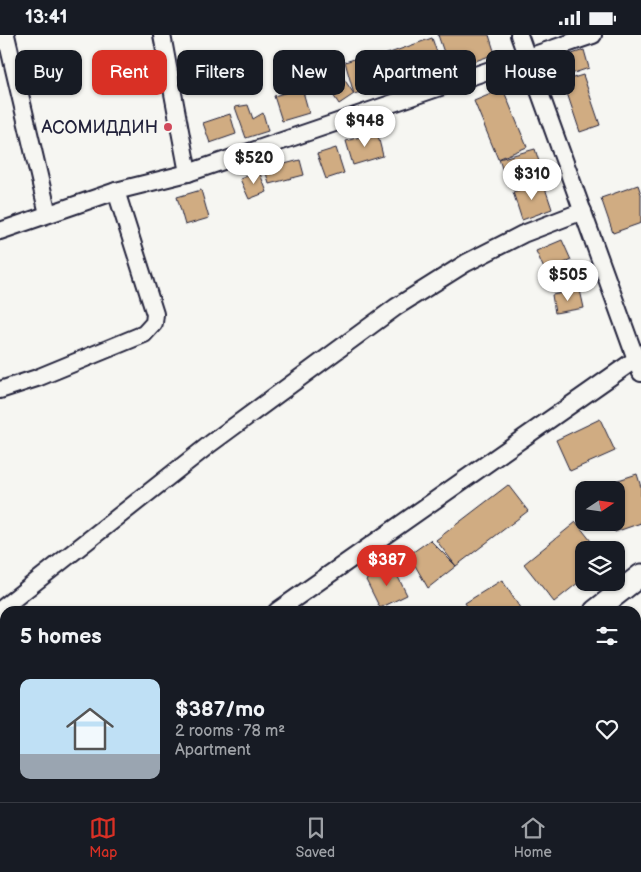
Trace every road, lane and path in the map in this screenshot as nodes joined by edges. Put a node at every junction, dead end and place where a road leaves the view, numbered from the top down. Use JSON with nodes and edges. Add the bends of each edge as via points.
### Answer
{"nodes":[{"id":1,"x":6,"y":35,"type":"edge"},
{"id":2,"x":162,"y":35,"type":"edge"},
{"id":3,"x":519,"y":35,"type":"edge"},
{"id":4,"x":593,"y":35,"type":"edge"},
{"id":5,"x":525,"y":50,"type":"edge"},
{"id":6,"x":549,"y":50,"type":"edge"},
{"id":7,"x":486,"y":71,"type":"edge"},
{"id":8,"x":542,"y":95,"type":"edge"},
{"id":9,"x":188,"y":173,"type":"junction"},
{"id":10,"x":116,"y":191,"type":"junction"},
{"id":11,"x":583,"y":211,"type":"junction"},
{"id":12,"x":48,"y":214,"type":"junction"},
{"id":13,"x":0,"y":231,"type":"edge"},
{"id":14,"x":639,"y":366,"type":"edge"},
{"id":15,"x":0,"y":391,"type":"edge"},
{"id":16,"x":641,"y":575,"type":"edge"},
{"id":17,"x":5,"y":606,"type":"edge"},
{"id":18,"x":284,"y":606,"type":"edge"},
{"id":19,"x":601,"y":606,"type":"edge"}],
"edges":[{"from":1,"to":12,"type":"street"},
{"from":2,"to":9,"type":"street"},
{"from":3,"to":5,"type":"street"},
{"from":4,"to":6,"type":"street"},
{"from":7,"to":9,"type":"street"},
{"from":8,"to":11,"type":"street"},
{"from":9,"to":10,"type":"street"},
{"from":10,"to":12,"type":"street"},
{"from":10,"to":15,"type":"street","via":[[156,313],[154,323],[144,334]]},
{"from":11,"to":14,"type":"street"},
{"from":11,"to":17,"type":"street","via":[[523,234],[466,263],[396,307],[210,444]]},
{"from":12,"to":13,"type":"street"},
{"from":14,"to":18,"type":"street"},
{"from":16,"to":19,"type":"main road"}]}
